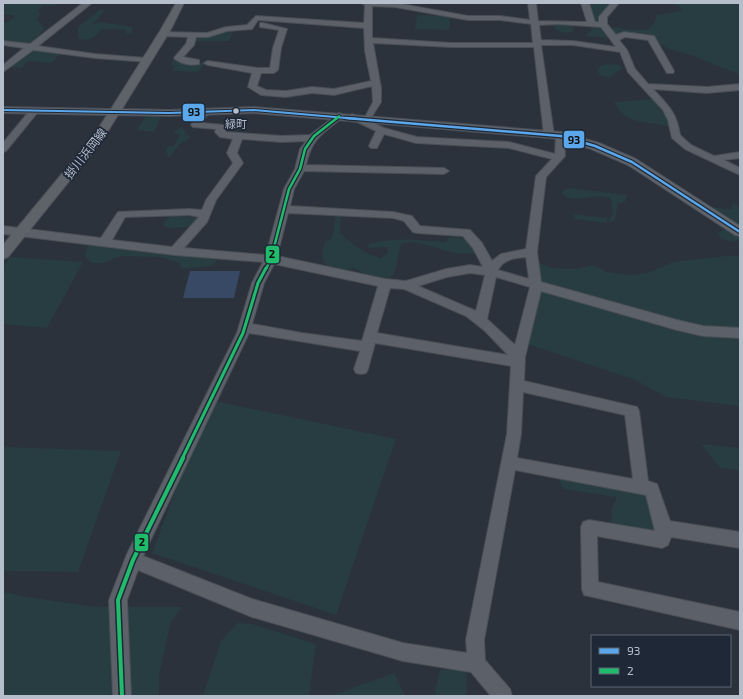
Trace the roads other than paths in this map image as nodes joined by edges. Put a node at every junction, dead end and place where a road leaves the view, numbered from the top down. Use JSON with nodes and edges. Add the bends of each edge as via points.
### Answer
{"nodes":[{"id":1,"x":88,"y":3,"type":"edge"},
{"id":2,"x":180,"y":3,"type":"edge"},
{"id":3,"x":365,"y":3,"type":"edge"},
{"id":4,"x":369,"y":3,"type":"edge"},
{"id":5,"x":532,"y":3,"type":"edge"},
{"id":6,"x":585,"y":3,"type":"edge"},
{"id":7,"x":614,"y":3,"type":"edge"},
{"id":8,"x":534,"y":23,"type":"junction"},
{"id":9,"x":251,"y":24,"type":"junction"},
{"id":10,"x":592,"y":24,"type":"junction"},
{"id":11,"x":604,"y":25,"type":"junction"},
{"id":12,"x":368,"y":26,"type":"junction"},
{"id":13,"x":163,"y":34,"type":"junction"},
{"id":14,"x":193,"y":34,"type":"junction"},
{"id":15,"x":614,"y":39,"type":"junction"},
{"id":16,"x":368,"y":40,"type":"junction"},
{"id":17,"x":3,"y":43,"type":"edge"},
{"id":18,"x":537,"y":44,"type":"junction"},
{"id":19,"x":30,"y":47,"type":"junction"},
{"id":20,"x":623,"y":50,"type":"junction"},
{"id":21,"x":146,"y":60,"type":"junction"},
{"id":22,"x":196,"y":62,"type":"dead end"},
{"id":23,"x":208,"y":62,"type":"dead end"},
{"id":24,"x":3,"y":70,"type":"edge"},
{"id":25,"x":258,"y":71,"type":"junction"},
{"id":26,"x":670,"y":71,"type":"dead end"},
{"id":27,"x":376,"y":83,"type":"junction"},
{"id":28,"x":646,"y":86,"type":"junction"},
{"id":29,"x":740,"y":88,"type":"edge"},
{"id":30,"x":3,"y":110,"type":"edge"},
{"id":31,"x":34,"y":111,"type":"junction"},
{"id":32,"x":204,"y":112,"type":"junction"},
{"id":33,"x":115,"y":113,"type":"junction"},
{"id":34,"x":339,"y":116,"type":"junction"},
{"id":35,"x":352,"y":117,"type":"junction"},
{"id":36,"x":368,"y":119,"type":"junction"},
{"id":37,"x":381,"y":130,"type":"junction"},
{"id":38,"x":555,"y":136,"type":"junction"},
{"id":39,"x":238,"y":138,"type":"junction"},
{"id":40,"x":312,"y":138,"type":"junction"},
{"id":41,"x":374,"y":146,"type":"dead end"},
{"id":42,"x":3,"y":149,"type":"edge"},
{"id":43,"x":740,"y":155,"type":"edge"},
{"id":44,"x":557,"y":157,"type":"junction"},
{"id":45,"x":712,"y":159,"type":"junction"},
{"id":46,"x":300,"y":168,"type":"junction"},
{"id":47,"x":444,"y":171,"type":"dead end"},
{"id":48,"x":740,"y":172,"type":"edge"},
{"id":49,"x":283,"y":208,"type":"junction"},
{"id":50,"x":206,"y":214,"type":"junction"},
{"id":51,"x":3,"y":230,"type":"edge"},
{"id":52,"x":21,"y":232,"type":"junction"},
{"id":53,"x":740,"y":232,"type":"edge"},
{"id":54,"x":104,"y":243,"type":"junction"},
{"id":55,"x":175,"y":251,"type":"junction"},
{"id":56,"x":531,"y":252,"type":"junction"},
{"id":57,"x":3,"y":254,"type":"edge"},
{"id":58,"x":271,"y":259,"type":"junction"},
{"id":59,"x":491,"y":272,"type":"junction"},
{"id":60,"x":385,"y":283,"type":"junction"},
{"id":61,"x":406,"y":285,"type":"junction"},
{"id":62,"x":536,"y":287,"type":"junction"},
{"id":63,"x":480,"y":321,"type":"junction"},
{"id":64,"x":245,"y":327,"type":"junction"},
{"id":65,"x":740,"y":333,"type":"edge"},
{"id":66,"x":369,"y":342,"type":"junction"},
{"id":67,"x":518,"y":360,"type":"junction"},
{"id":68,"x":361,"y":369,"type":"dead end"},
{"id":69,"x":516,"y":385,"type":"junction"},
{"id":70,"x":510,"y":463,"type":"junction"},
{"id":71,"x":641,"y":486,"type":"junction"},
{"id":72,"x":664,"y":528,"type":"junction"},
{"id":73,"x":740,"y":540,"type":"edge"},
{"id":74,"x":133,"y":560,"type":"junction"},
{"id":75,"x":740,"y":621,"type":"edge"},
{"id":76,"x":476,"y":664,"type":"junction"},
{"id":77,"x":122,"y":696,"type":"edge"},
{"id":78,"x":503,"y":696,"type":"edge"}],
"edges":[{"from":1,"to":19,"type":"street"},
{"from":2,"to":13,"type":"main road","name":"掛川浜岡線"},
{"from":3,"to":4,"type":"street"},
{"from":4,"to":8,"type":"street","via":[[468,18],[500,18]]},
{"from":4,"to":12,"type":"street"},
{"from":5,"to":8,"type":"street"},
{"from":6,"to":10,"type":"street"},
{"from":7,"to":11,"type":"street","via":[[603,17]]},
{"from":8,"to":10,"type":"street"},
{"from":8,"to":18,"type":"street"},
{"from":9,"to":12,"type":"street","via":[[256,18]]},
{"from":9,"to":14,"type":"street","via":[[242,29],[226,29],[208,35]]},
{"from":9,"to":25,"type":"street","via":[[283,29],[274,70]]},
{"from":10,"to":11,"type":"street"},
{"from":11,"to":15,"type":"street"},
{"from":12,"to":16,"type":"street"},
{"from":13,"to":14,"type":"street"},
{"from":13,"to":21,"type":"main road","name":"掛川浜岡線"},
{"from":14,"to":22,"type":"street","via":[[190,45],[178,58]]},
{"from":15,"to":20,"type":"street"},
{"from":15,"to":26,"type":"street","via":[[624,34],[651,38]]},
{"from":16,"to":18,"type":"street","via":[[451,45]]},
{"from":16,"to":27,"type":"street"},
{"from":17,"to":19,"type":"street"},
{"from":18,"to":20,"type":"street","via":[[573,43]]},
{"from":18,"to":38,"type":"street"},
{"from":19,"to":21,"type":"street"},
{"from":19,"to":24,"type":"street"},
{"from":20,"to":28,"type":"street","via":[[631,70]]},
{"from":21,"to":33,"type":"main road","name":"掛川浜岡線"},
{"from":23,"to":25,"type":"street"},
{"from":25,"to":27,"type":"street","via":[[252,87],[264,93],[286,94],[312,90],[334,92]]},
{"from":27,"to":36,"type":"street","via":[[377,102]]},
{"from":28,"to":29,"type":"street","via":[[713,90]]},
{"from":28,"to":45,"type":"street","via":[[667,109],[673,120],[675,136],[688,147]]},
{"from":30,"to":31,"type":"main road"},
{"from":31,"to":33,"type":"main road"},
{"from":31,"to":42,"type":"street"},
{"from":32,"to":33,"type":"main road"},
{"from":32,"to":34,"type":"main road","via":[[254,110]]},
{"from":32,"to":39,"type":"street","via":[[196,125],[221,127],[220,132],[223,135]]},
{"from":33,"to":52,"type":"main road","name":"掛川浜岡線","via":[[99,137]]},
{"from":34,"to":35,"type":"main road"},
{"from":34,"to":40,"type":"street"},
{"from":35,"to":36,"type":"main road"},
{"from":35,"to":37,"type":"street"},
{"from":36,"to":38,"type":"main road"},
{"from":37,"to":41,"type":"street"},
{"from":37,"to":44,"type":"street","via":[[416,140],[509,145]]},
{"from":38,"to":44,"type":"street","via":[[560,156]]},
{"from":38,"to":53,"type":"main road","via":[[595,146],[632,162]]},
{"from":39,"to":40,"type":"street"},
{"from":39,"to":50,"type":"street","via":[[232,152],[238,163],[211,200]]},
{"from":40,"to":46,"type":"street","via":[[305,149]]},
{"from":43,"to":45,"type":"street"},
{"from":44,"to":56,"type":"street","via":[[541,176]]},
{"from":45,"to":48,"type":"street"},
{"from":46,"to":47,"type":"street"},
{"from":46,"to":49,"type":"street"},
{"from":49,"to":58,"type":"street"},
{"from":49,"to":59,"type":"street","via":[[393,215],[408,218],[417,229],[466,233],[478,246]]},
{"from":50,"to":54,"type":"street","via":[[122,214]]},
{"from":50,"to":55,"type":"street"},
{"from":51,"to":52,"type":"street"},
{"from":52,"to":54,"type":"street"},
{"from":52,"to":57,"type":"main road","name":"掛川浜岡線"},
{"from":54,"to":55,"type":"street"},
{"from":55,"to":58,"type":"street"},
{"from":56,"to":59,"type":"street","via":[[498,261]]},
{"from":56,"to":62,"type":"street"},
{"from":58,"to":60,"type":"street"},
{"from":58,"to":64,"type":"street","via":[[258,283]]},
{"from":59,"to":61,"type":"street","via":[[470,269]]},
{"from":59,"to":62,"type":"street"},
{"from":59,"to":63,"type":"street"},
{"from":60,"to":61,"type":"street"},
{"from":60,"to":66,"type":"street"},
{"from":61,"to":63,"type":"street","via":[[470,313]]},
{"from":62,"to":65,"type":"street","via":[[703,331]]},
{"from":62,"to":67,"type":"street"},
{"from":63,"to":67,"type":"street"},
{"from":64,"to":66,"type":"street","via":[[302,338]]},
{"from":64,"to":74,"type":"street"},
{"from":66,"to":67,"type":"street"},
{"from":66,"to":68,"type":"street"},
{"from":67,"to":69,"type":"street"},
{"from":69,"to":70,"type":"street"},
{"from":69,"to":71,"type":"street","via":[[632,411]]},
{"from":70,"to":71,"type":"street"},
{"from":70,"to":76,"type":"street","via":[[475,640]]},
{"from":71,"to":72,"type":"street","via":[[652,488]]},
{"from":72,"to":73,"type":"street"},
{"from":72,"to":75,"type":"street","via":[[662,540],[589,527],[590,589]]},
{"from":74,"to":76,"type":"street","via":[[252,608],[403,652]]},
{"from":74,"to":77,"type":"street","via":[[118,600]]},
{"from":76,"to":78,"type":"street"}]}
